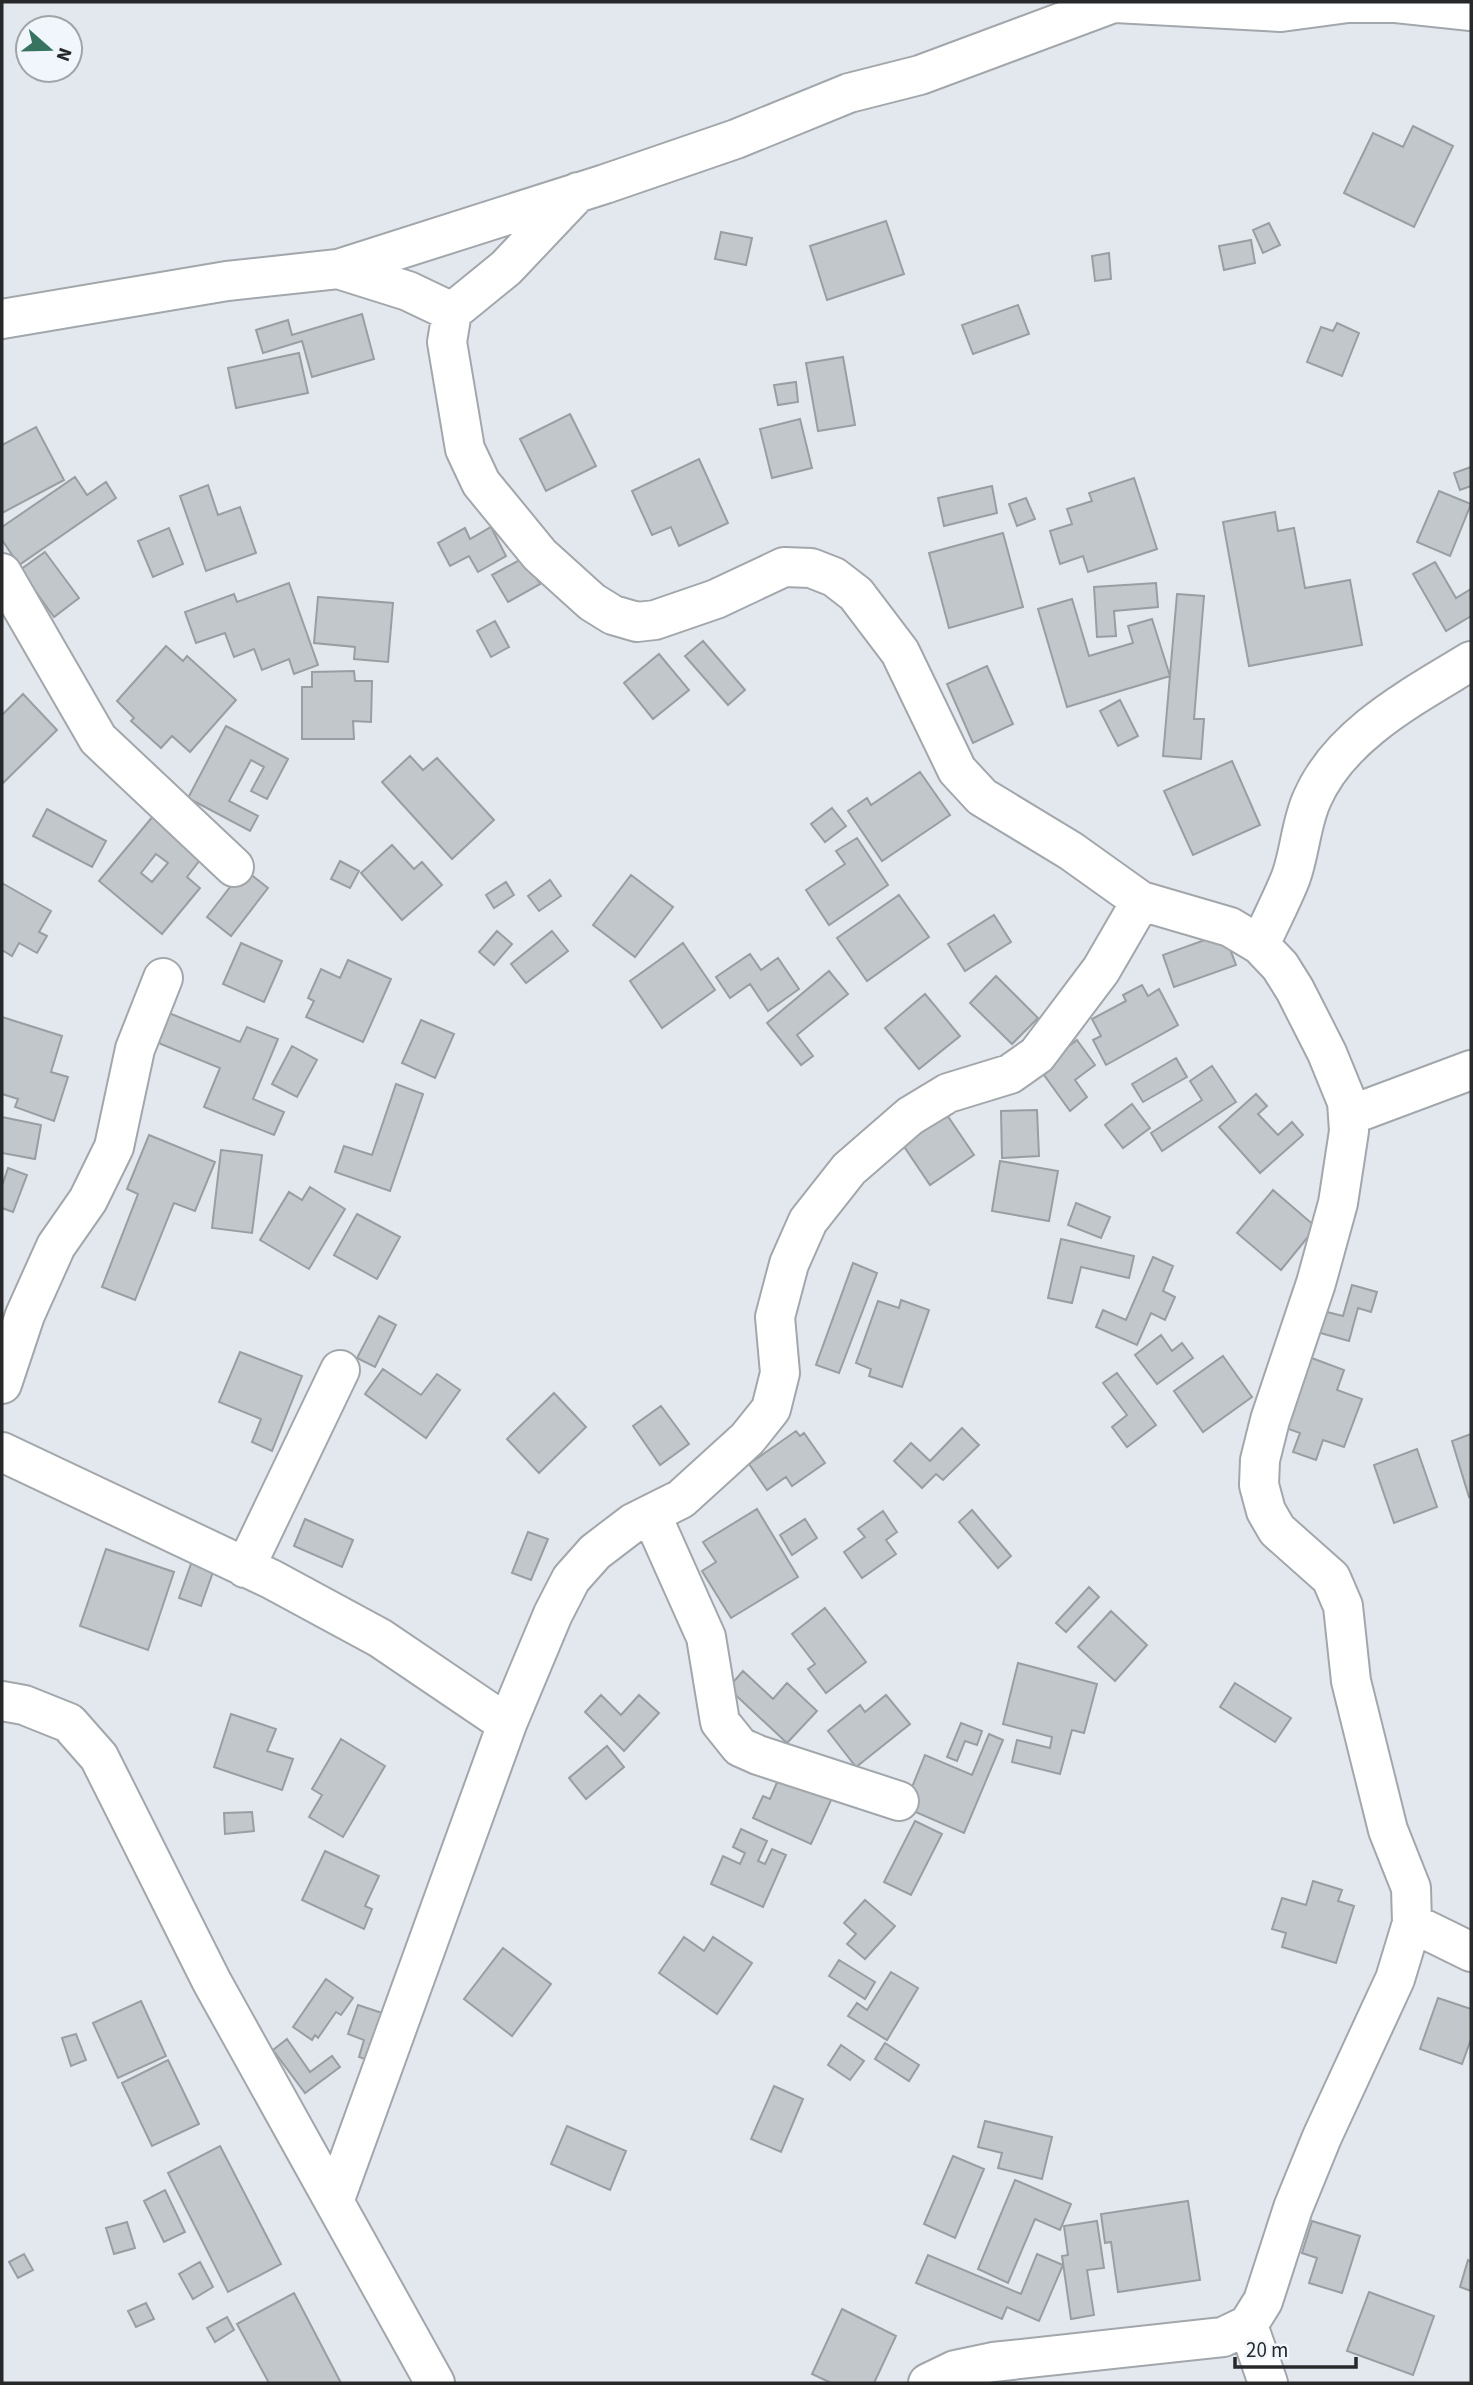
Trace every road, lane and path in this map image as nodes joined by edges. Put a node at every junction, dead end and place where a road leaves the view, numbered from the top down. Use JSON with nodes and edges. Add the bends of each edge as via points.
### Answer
{"nodes":[{"id":1,"x":1115,"y":2,"type":"edge"},
{"id":2,"x":1471,"y":11,"type":"edge"},
{"id":3,"x":578,"y":192,"type":"junction"},
{"id":4,"x":338,"y":270,"type":"junction"},
{"id":5,"x":452,"y":312,"type":"junction"},
{"id":6,"x":2,"y":319,"type":"edge"},
{"id":7,"x":2,"y":573,"type":"edge"},
{"id":8,"x":1471,"y":661,"type":"edge"},
{"id":9,"x":234,"y":867,"type":"dead end"},
{"id":10,"x":1141,"y":901,"type":"junction"},
{"id":11,"x":1260,"y":945,"type":"junction"},
{"id":12,"x":163,"y":978,"type":"dead end"},
{"id":13,"x":1471,"y":1070,"type":"edge"},
{"id":14,"x":1348,"y":1116,"type":"junction"},
{"id":15,"x":340,"y":1370,"type":"dead end"},
{"id":16,"x":2,"y":1384,"type":"edge"},
{"id":17,"x":2,"y":1452,"type":"edge"},
{"id":18,"x":651,"y":1514,"type":"junction"},
{"id":19,"x":244,"y":1567,"type":"junction"},
{"id":20,"x":2,"y":1701,"type":"edge"},
{"id":21,"x":507,"y":1724,"type":"junction"},
{"id":22,"x":899,"y":1801,"type":"dead end"},
{"id":23,"x":1412,"y":1923,"type":"junction"},
{"id":24,"x":1471,"y":1951,"type":"edge"},
{"id":25,"x":335,"y":2199,"type":"junction"},
{"id":26,"x":1248,"y":2325,"type":"junction"},
{"id":27,"x":435,"y":2383,"type":"edge"},
{"id":28,"x":928,"y":2383,"type":"edge"},
{"id":29,"x":1268,"y":2383,"type":"edge"}],
"edges":[{"from":1,"to":2,"type":"street","via":[[1281,12],[1348,3],[1396,3]]},
{"from":1,"to":3,"type":"street","via":[[920,75],[849,93],[736,139]]},
{"from":3,"to":4,"type":"street"},
{"from":3,"to":5,"type":"street","via":[[506,268]]},
{"from":4,"to":5,"type":"street","via":[[408,291]]},
{"from":4,"to":6,"type":"street","via":[[227,281]]},
{"from":5,"to":10,"type":"street","via":[[447,342],[465,449],[481,483],[540,555],[592,602],[637,622],[716,599],[784,567],[811,568],[834,577],[856,593],[900,652],[957,770],[982,797],[1071,851]]},
{"from":7,"to":9,"type":"street","via":[[98,739]]},
{"from":8,"to":11,"type":"street","via":[[1393,711],[1331,768],[1312,799],[1291,876]]},
{"from":10,"to":11,"type":"street","via":[[1220,923]]},
{"from":10,"to":18,"type":"street","via":[[1101,970],[1037,1055],[1010,1074],[948,1093],[910,1116],[849,1169],[808,1221],[789,1264],[775,1317],[780,1373],[771,1409],[747,1439],[681,1499]]},
{"from":11,"to":14,"type":"street","via":[[1280,966],[1317,1032],[1347,1102]]},
{"from":12,"to":16,"type":"street","via":[[135,1049],[114,1147],[88,1200],[56,1246],[25,1315]]},
{"from":13,"to":14,"type":"street"},
{"from":14,"to":23,"type":"street","via":[[1338,1203],[1270,1420],[1259,1485],[1277,1530],[1331,1578],[1343,1606],[1351,1681],[1388,1830],[1411,1888]]},
{"from":15,"to":19,"type":"street"},
{"from":17,"to":19,"type":"street"},
{"from":18,"to":21,"type":"street","via":[[595,1552],[571,1579]]},
{"from":18,"to":22,"type":"street","via":[[706,1637],[720,1722],[729,1736],[758,1755]]},
{"from":19,"to":21,"type":"street","via":[[380,1638]]},
{"from":20,"to":25,"type":"street","via":[[69,1723],[99,1757],[212,1982]]},
{"from":21,"to":25,"type":"street"},
{"from":23,"to":24,"type":"street"},
{"from":23,"to":26,"type":"street","via":[[1395,1979],[1322,2137],[1293,2207],[1263,2301]]},
{"from":25,"to":27,"type":"street"},
{"from":26,"to":28,"type":"street","via":[[1223,2337],[993,2362],[955,2370]]},
{"from":26,"to":29,"type":"street"}]}
